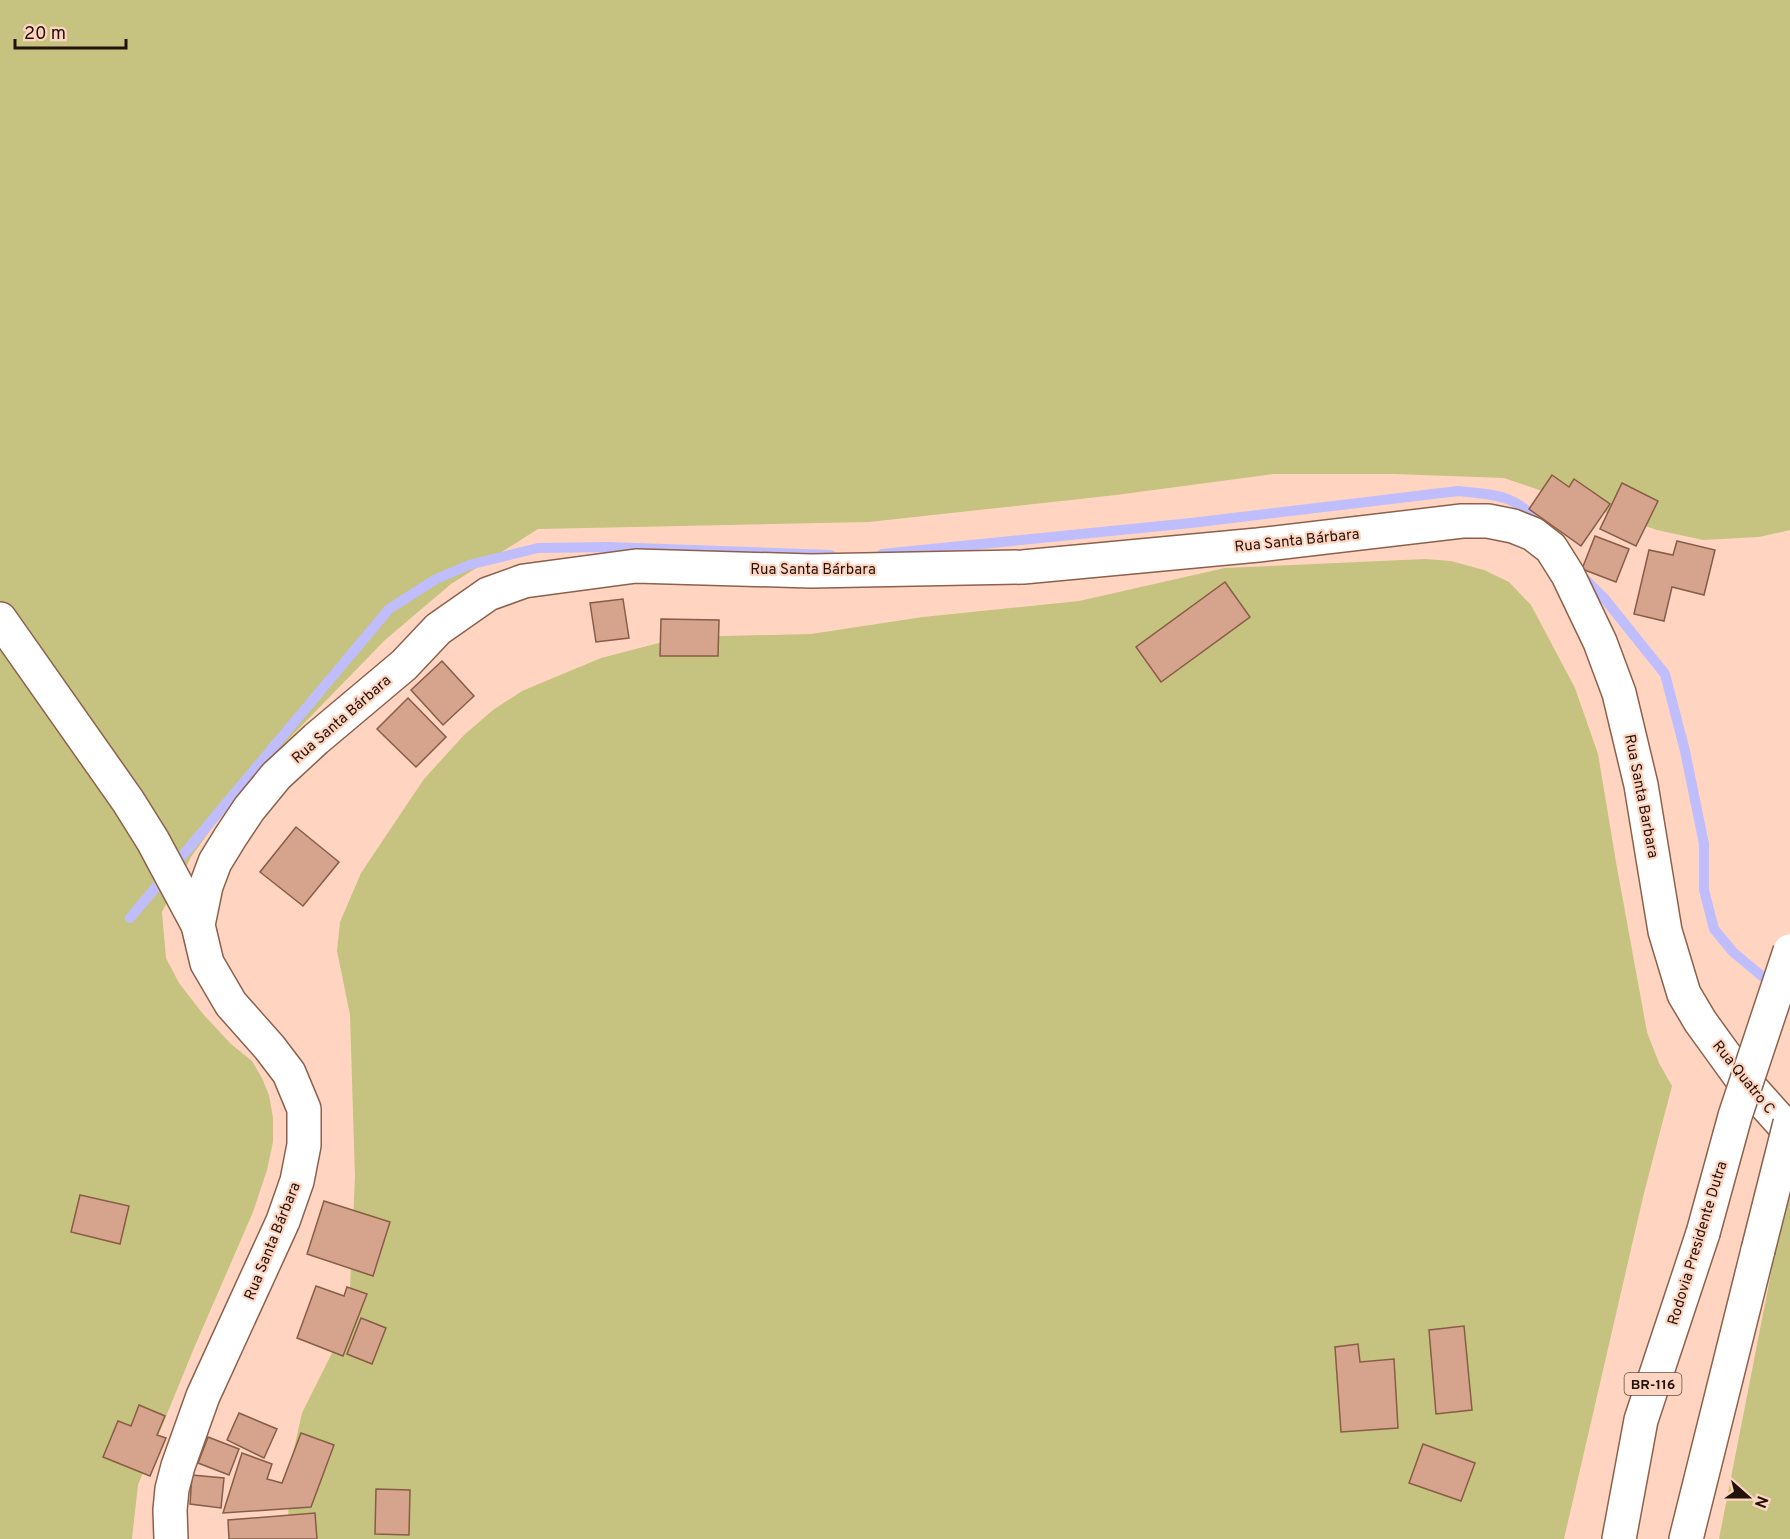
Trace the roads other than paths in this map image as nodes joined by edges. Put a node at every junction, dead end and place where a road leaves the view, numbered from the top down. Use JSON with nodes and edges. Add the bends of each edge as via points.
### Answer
{"nodes":[{"id":1,"x":1568,"y":575,"type":"joint"},
{"id":2,"x":0,"y":620,"type":"edge"},
{"id":3,"x":198,"y":925,"type":"junction"},
{"id":4,"x":1790,"y":951,"type":"edge"},
{"id":5,"x":1700,"y":1021,"type":"joint"},
{"id":6,"x":1790,"y":1123,"type":"edge"},
{"id":7,"x":1790,"y":1132,"type":"edge"},
{"id":8,"x":171,"y":1539,"type":"edge"},
{"id":9,"x":1619,"y":1539,"type":"edge"},
{"id":10,"x":1686,"y":1539,"type":"edge"}],
"edges":[{"from":1,"to":3,"type":"main road","name":"Rua Santa Bárbara","via":[[1551,548],[1533,534],[1488,521],[1435,523],[1023,567],[811,571],[636,566],[524,581],[488,594],[438,629],[404,665],[276,777],[249,809],[215,862]]},
{"from":1,"to":5,"type":"main road","name":"Rua Santa Barbara","via":[[1619,693],[1641,785],[1665,931],[1684,994]]},
{"from":2,"to":3,"type":"main road","name":"Rua Santa Bárbara","via":[[128,801]]},
{"from":3,"to":8,"type":"main road","name":"Rua Santa Bárbara","via":[[207,963],[217,982],[289,1073],[304,1109],[304,1145],[284,1221],[203,1396],[178,1466],[172,1488]]},
{"from":4,"to":9,"type":"main road","name":"Rodovia Presidente Dutra","number":"BR-116","bridge":true,"via":[[1641,1420]]},
{"from":5,"to":7,"type":"main road","name":"Rua Quatro C","via":[[1738,1075]]},
{"from":6,"to":10,"type":"main road","bridge":true}]}
